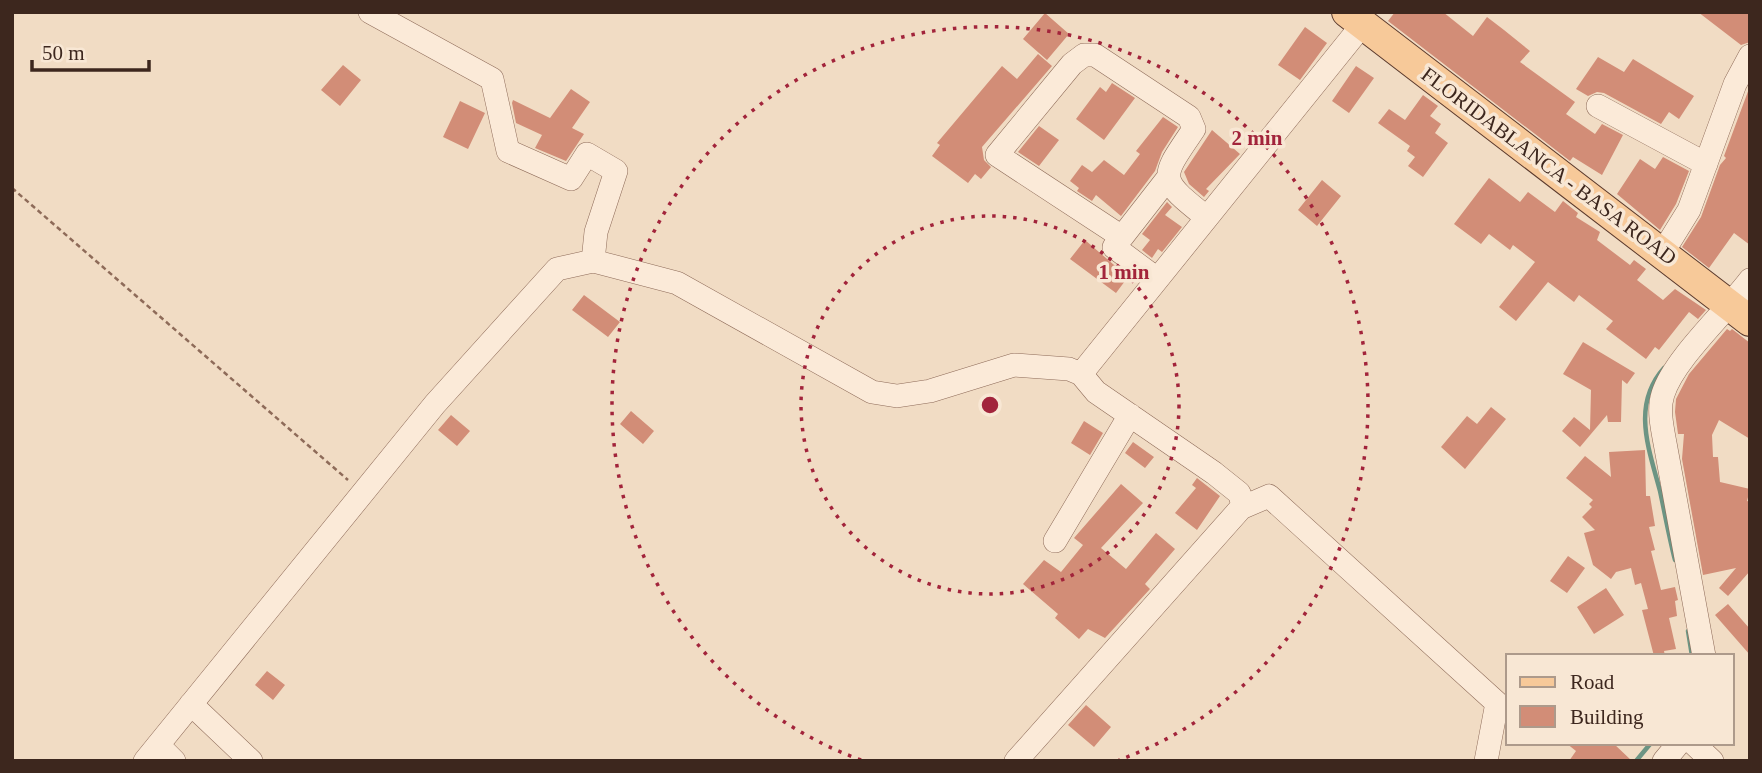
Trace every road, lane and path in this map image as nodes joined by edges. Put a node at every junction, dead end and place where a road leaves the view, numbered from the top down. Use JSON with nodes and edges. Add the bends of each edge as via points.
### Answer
{"nodes":[{"id":1,"x":370,"y":12,"type":"edge"},
{"id":2,"x":1355,"y":18,"type":"edge"},
{"id":3,"x":1750,"y":56,"type":"edge"},
{"id":4,"x":1598,"y":106,"type":"dead end"},
{"id":5,"x":1706,"y":164,"type":"junction"},
{"id":6,"x":1168,"y":178,"type":"junction"},
{"id":7,"x":12,"y":188,"type":"edge"},
{"id":8,"x":1206,"y":217,"type":"junction"},
{"id":9,"x":1114,"y":247,"type":"dead end"},
{"id":10,"x":1663,"y":252,"type":"junction"},
{"id":11,"x":593,"y":261,"type":"junction"},
{"id":12,"x":1157,"y":279,"type":"junction"},
{"id":13,"x":1750,"y":280,"type":"edge"},
{"id":14,"x":1730,"y":306,"type":"edge"},
{"id":15,"x":1081,"y":374,"type":"junction"},
{"id":16,"x":1130,"y":415,"type":"junction"},
{"id":17,"x":362,"y":493,"type":"junction"},
{"id":18,"x":1241,"y":508,"type":"junction"},
{"id":19,"x":1055,"y":541,"type":"dead end"},
{"id":20,"x":1704,"y":654,"type":"edge"},
{"id":21,"x":191,"y":704,"type":"junction"},
{"id":22,"x":1677,"y":745,"type":"edge"},
{"id":23,"x":1695,"y":745,"type":"edge"},
{"id":24,"x":151,"y":753,"type":"edge"},
{"id":25,"x":174,"y":761,"type":"edge"},
{"id":26,"x":251,"y":761,"type":"edge"},
{"id":27,"x":1016,"y":761,"type":"edge"},
{"id":28,"x":1486,"y":761,"type":"edge"},
{"id":29,"x":1664,"y":761,"type":"edge"},
{"id":30,"x":1712,"y":761,"type":"edge"}],
"edges":[{"from":1,"to":11,"type":"street","via":[[492,79],[508,151],[571,178],[587,154],[616,171],[596,232]]},
{"from":2,"to":8,"type":"street"},
{"from":2,"to":10,"type":"main road","name":"FLORIDABLANCA - BASA ROAD"},
{"from":3,"to":5,"type":"street"},
{"from":4,"to":5,"type":"street"},
{"from":5,"to":10,"type":"street","via":[[1689,211]]},
{"from":6,"to":6,"type":"street","via":[[1122,237],[997,155],[1072,64],[1084,55],[1095,55],[1189,117],[1194,129],[1168,169]]},
{"from":6,"to":8,"type":"street","via":[[1176,194]]},
{"from":7,"to":17,"type":"path"},
{"from":8,"to":12,"type":"street"},
{"from":9,"to":12,"type":"street"},
{"from":10,"to":14,"type":"main road","name":"FLORIDABLANCA - BASA ROAD"},
{"from":11,"to":15,"type":"street","via":[[677,283],[872,392],[897,396],[930,391],[1014,365]]},
{"from":11,"to":17,"type":"street","via":[[557,269],[527,298]]},
{"from":12,"to":15,"type":"street"},
{"from":13,"to":14,"type":"street"},
{"from":14,"to":20,"type":"street","via":[[1671,374],[1660,415]]},
{"from":15,"to":16,"type":"street","via":[[1096,392]]},
{"from":16,"to":18,"type":"street","via":[[1239,493]]},
{"from":16,"to":19,"type":"street"},
{"from":17,"to":21,"type":"street"},
{"from":18,"to":27,"type":"street"},
{"from":18,"to":28,"type":"street","via":[[1269,496],[1497,703]]},
{"from":21,"to":24,"type":"street"},
{"from":21,"to":26,"type":"street"},
{"from":22,"to":29,"type":"street"},
{"from":23,"to":30,"type":"street"},
{"from":24,"to":25,"type":"street"}]}
